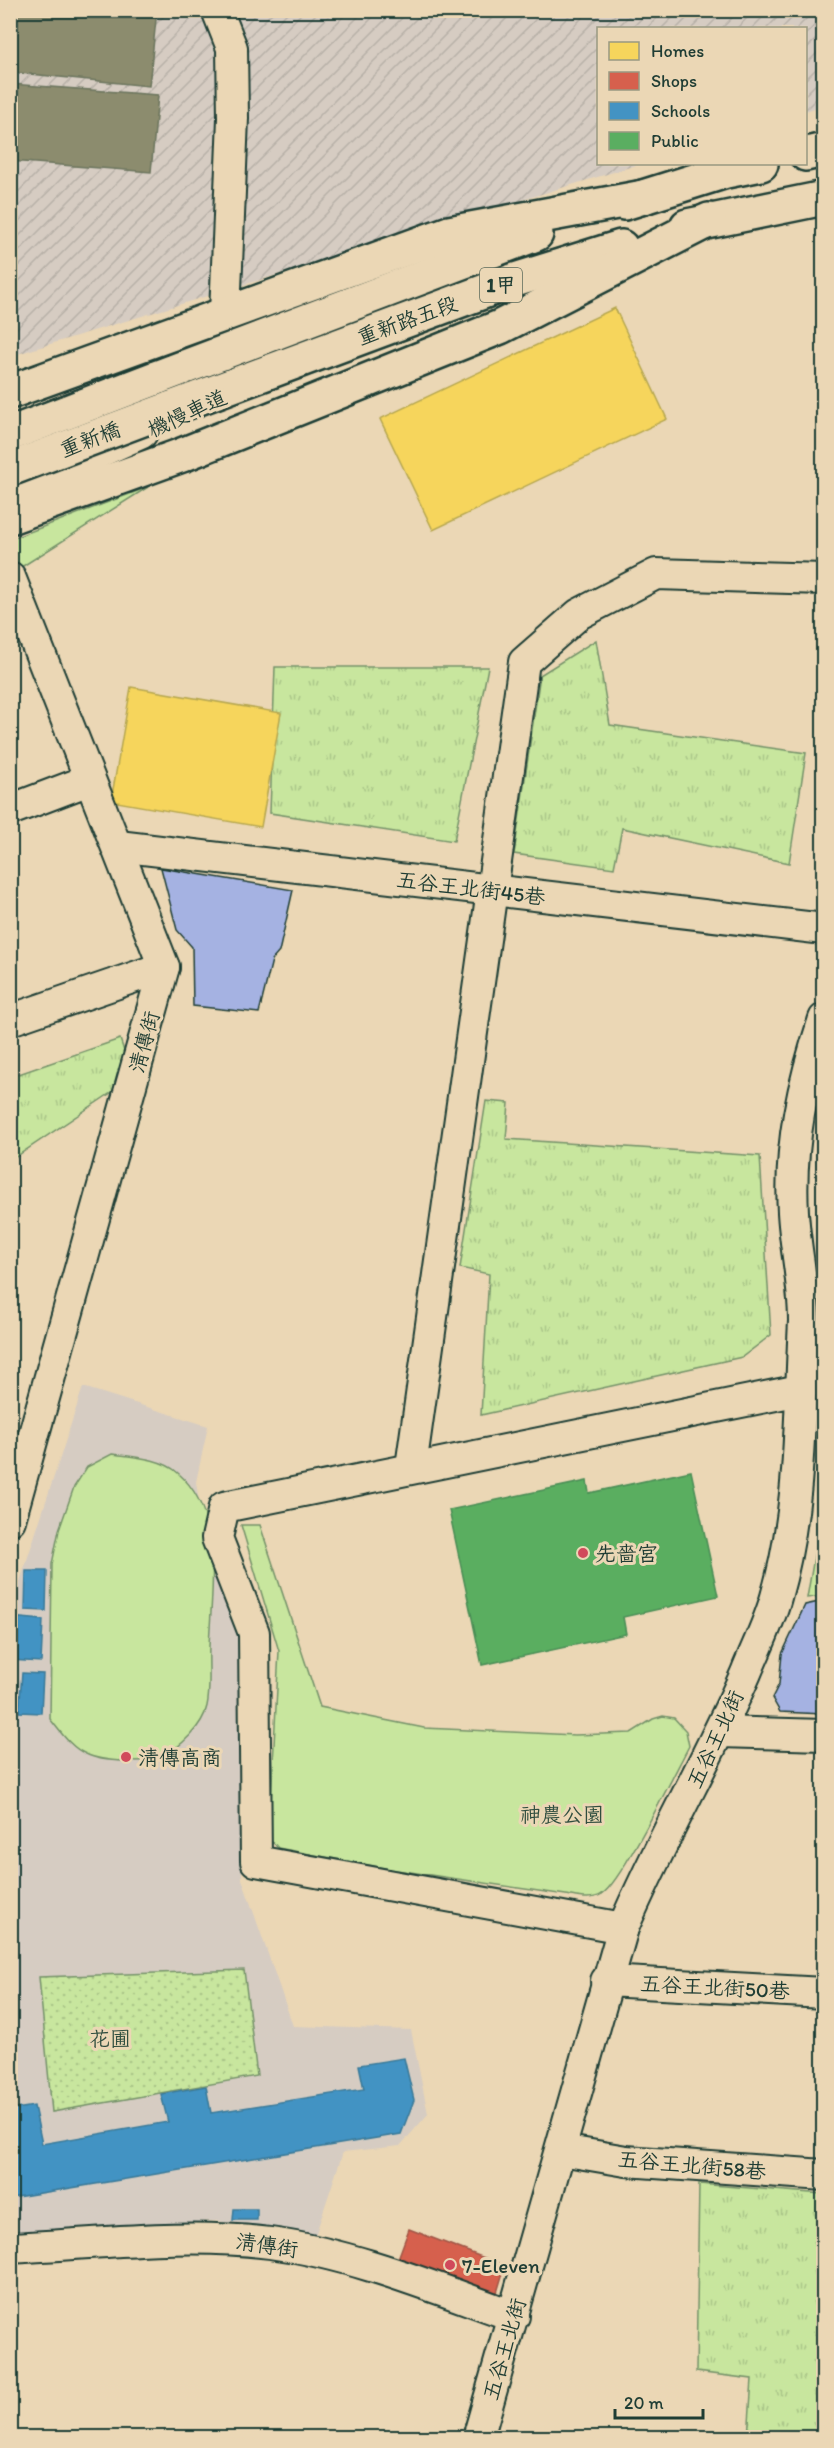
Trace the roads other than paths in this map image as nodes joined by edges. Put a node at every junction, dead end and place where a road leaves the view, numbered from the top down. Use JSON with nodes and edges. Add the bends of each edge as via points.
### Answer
{"nodes":[{"id":1,"x":217,"y":10,"type":"edge"},
{"id":2,"x":824,"y":150,"type":"edge"},
{"id":3,"x":807,"y":153,"type":"edge"},
{"id":4,"x":756,"y":165,"type":"edge"},
{"id":5,"x":644,"y":197,"type":"junction"},
{"id":6,"x":824,"y":198,"type":"edge"},
{"id":7,"x":709,"y":220,"type":"junction"},
{"id":8,"x":225,"y":314,"type":"junction"},
{"id":9,"x":156,"y":378,"type":"joint"},
{"id":10,"x":10,"y":392,"type":"edge"},
{"id":11,"x":170,"y":415,"type":"junction"},
{"id":12,"x":10,"y":434,"type":"edge"},
{"id":13,"x":10,"y":469,"type":"edge"},
{"id":14,"x":10,"y":492,"type":"edge"},
{"id":15,"x":10,"y":518,"type":"edge"},
{"id":16,"x":10,"y":577,"type":"edge"},
{"id":17,"x":824,"y":579,"type":"edge"},
{"id":18,"x":89,"y":780,"type":"junction"},
{"id":19,"x":10,"y":810,"type":"edge"},
{"id":20,"x":118,"y":846,"type":"junction"},
{"id":21,"x":492,"y":891,"type":"junction"},
{"id":22,"x":824,"y":929,"type":"edge"},
{"id":23,"x":164,"y":967,"type":"junction"},
{"id":24,"x":824,"y":1019,"type":"edge"},
{"id":25,"x":10,"y":1020,"type":"edge"},
{"id":26,"x":800,"y":1390,"type":"junction"},
{"id":27,"x":411,"y":1467,"type":"junction"},
{"id":28,"x":10,"y":1520,"type":"edge"},
{"id":29,"x":720,"y":1732,"type":"junction"},
{"id":30,"x":824,"y":1735,"type":"edge"},
{"id":31,"x":623,"y":1928,"type":"junction"},
{"id":32,"x":606,"y":1981,"type":"junction"},
{"id":33,"x":824,"y":1993,"type":"edge"},
{"id":34,"x":561,"y":2150,"type":"junction"},
{"id":35,"x":824,"y":2175,"type":"edge"},
{"id":36,"x":10,"y":2248,"type":"edge"},
{"id":37,"x":514,"y":2316,"type":"junction"},
{"id":38,"x":478,"y":2438,"type":"edge"}],
"edges":[{"from":1,"to":8,"type":"street","via":[[232,48]]},
{"from":2,"to":3,"type":"main road"},
{"from":4,"to":5,"type":"main road","name":"重新路五段","number":"1甲"},
{"from":5,"to":8,"type":"main road","via":[[449,233]]},
{"from":5,"to":9,"type":"main road","name":"重新路五段","number":"1甲","via":[[500,246]]},
{"from":6,"to":7,"type":"main road","name":"重新路五段","number":"1甲"},
{"from":7,"to":11,"type":"main road","name":"重新路五段","number":"1甲","via":[[514,280]]},
{"from":7,"to":15,"type":"main road","via":[[500,327],[182,456]]},
{"from":8,"to":10,"type":"main road"},
{"from":9,"to":12,"type":"main road","name":"重新橋","number":"1甲","bridge":true},
{"from":11,"to":13,"type":"main road","name":"重新橋","number":"1甲","bridge":true},
{"from":11,"to":14,"type":"street","name":"機慢車道"},
{"from":16,"to":18,"type":"street"},
{"from":17,"to":21,"type":"street","via":[[656,574],[579,614],[524,662]]},
{"from":18,"to":19,"type":"street"},
{"from":18,"to":20,"type":"street"},
{"from":20,"to":21,"type":"street","name":"五谷王北街45巷"},
{"from":20,"to":23,"type":"street"},
{"from":21,"to":22,"type":"street","name":"五谷王北街45巷"},
{"from":21,"to":27,"type":"street"},
{"from":23,"to":25,"type":"street"},
{"from":23,"to":28,"type":"street","name":"清傳街"},
{"from":24,"to":26,"type":"street","name":"五谷王北街","via":[[807,1072],[792,1161],[793,1213],[804,1295]]},
{"from":26,"to":27,"type":"street"},
{"from":26,"to":29,"type":"street","name":"五谷王北街","via":[[795,1495],[784,1565],[769,1617]]},
{"from":27,"to":31,"type":"street","via":[[224,1507],[217,1538],[254,1633],[256,1861]]},
{"from":29,"to":30,"type":"street"},
{"from":29,"to":31,"type":"street","name":"五谷王北街"},
{"from":31,"to":32,"type":"street","name":"五谷王北街"},
{"from":32,"to":33,"type":"street","name":"五谷王北街50巷"},
{"from":32,"to":34,"type":"street","name":"五谷王北街"},
{"from":34,"to":35,"type":"street","name":"五谷王北街58巷","via":[[626,2161]]},
{"from":34,"to":37,"type":"street","name":"五谷王北街"},
{"from":36,"to":37,"type":"street","name":"清傳街","via":[[196,2240],[271,2243],[394,2274]]},
{"from":37,"to":38,"type":"street","name":"五谷王北街"}]}
